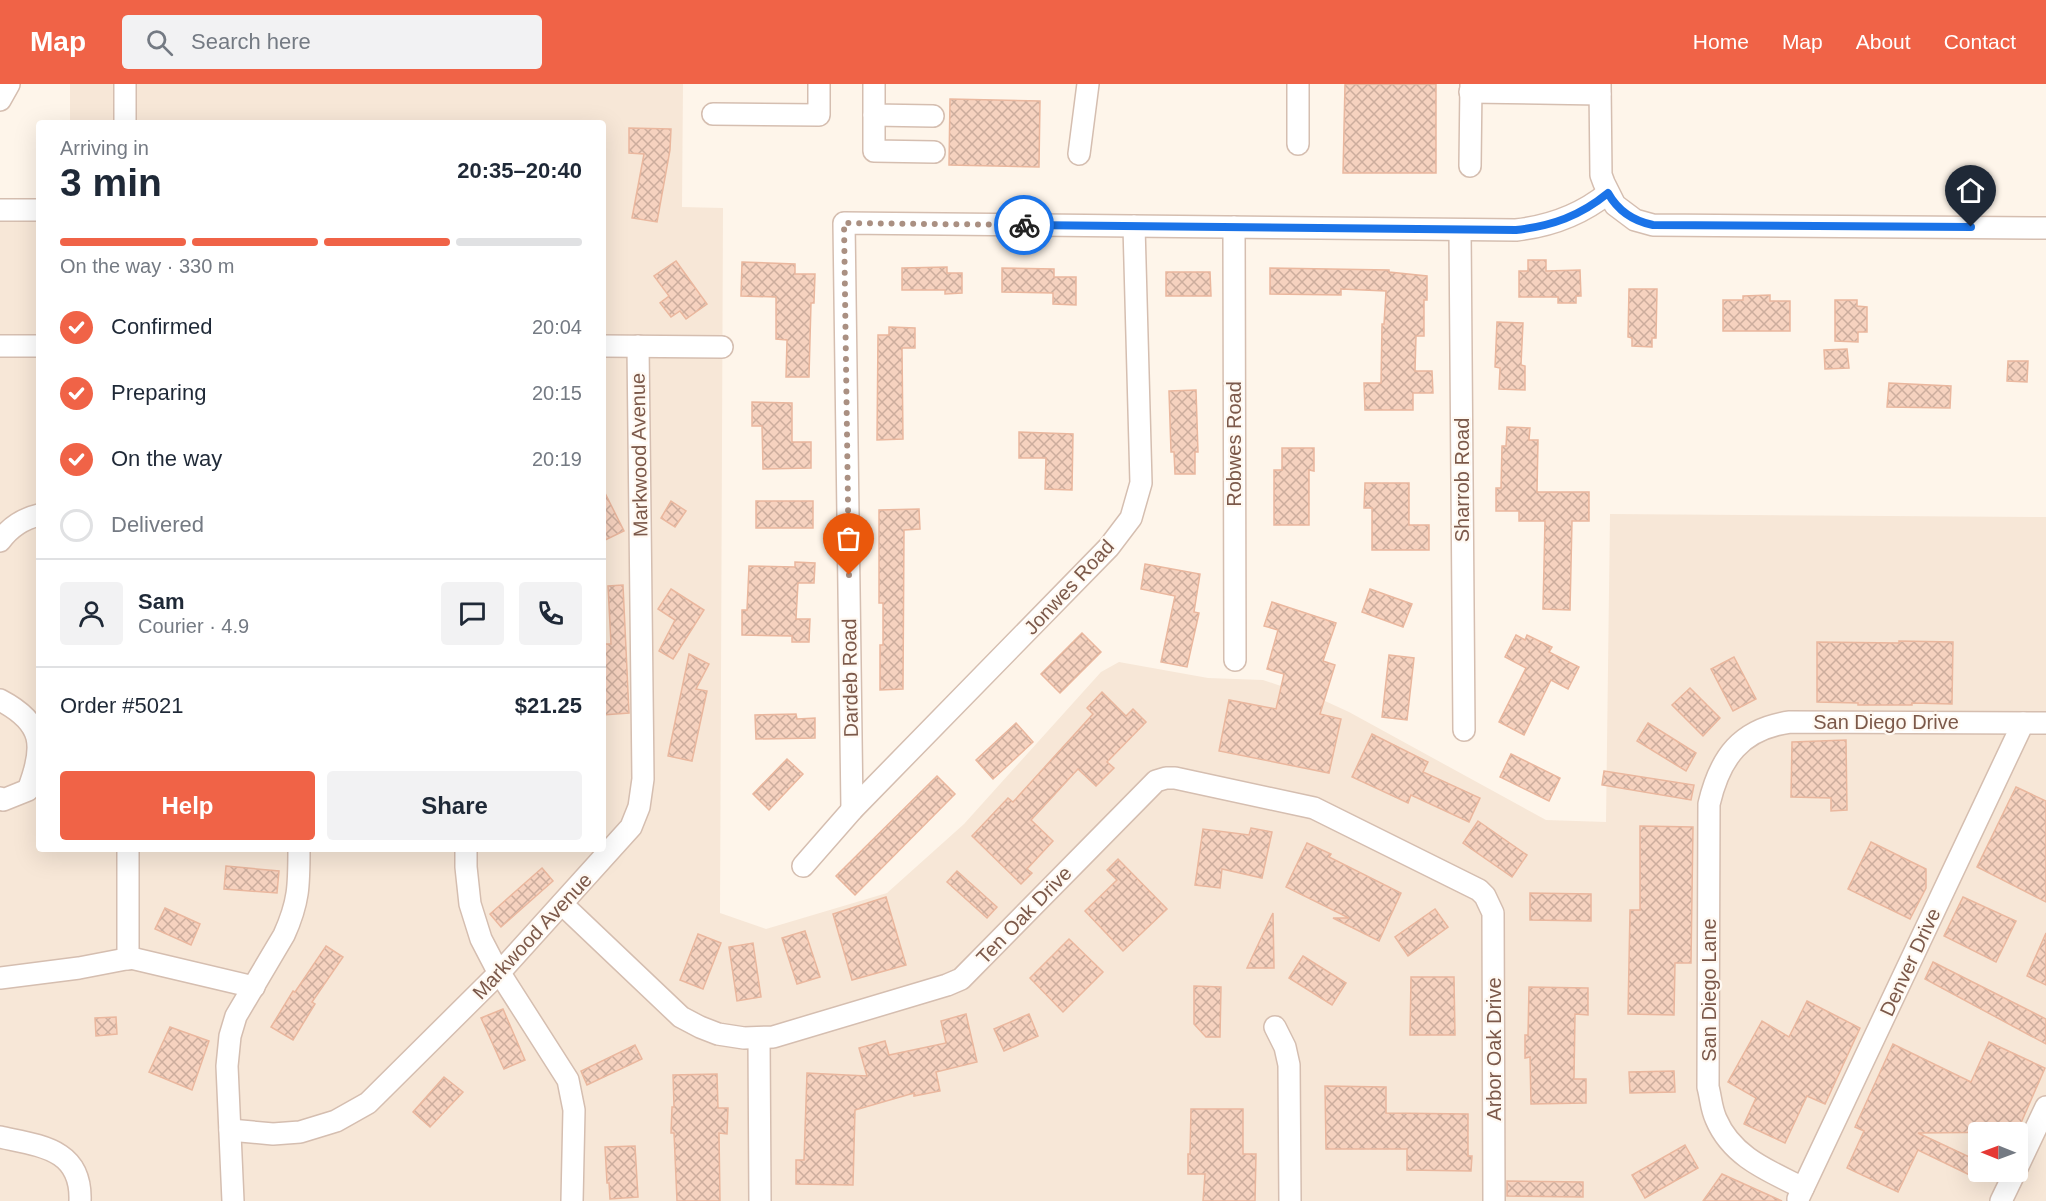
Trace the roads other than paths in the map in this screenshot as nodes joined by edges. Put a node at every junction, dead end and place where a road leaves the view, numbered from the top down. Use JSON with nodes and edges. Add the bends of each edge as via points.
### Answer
{"nodes":[{"id":1,"x":9,"y":84,"type":"edge"},
{"id":2,"x":125,"y":84,"type":"edge"},
{"id":3,"x":819,"y":84,"type":"edge"},
{"id":4,"x":874,"y":84,"type":"edge"},
{"id":5,"x":1088,"y":84,"type":"edge"},
{"id":6,"x":1298,"y":84,"type":"edge"},
{"id":7,"x":1470,"y":88,"type":"edge"},
{"id":8,"x":1600,"y":89,"type":"edge"},
{"id":9,"x":0,"y":100,"type":"edge"},
{"id":10,"x":713,"y":114,"type":"dead end"},
{"id":11,"x":874,"y":115,"type":"junction"},
{"id":12,"x":933,"y":116,"type":"dead end"},
{"id":13,"x":125,"y":120,"type":"edge"},
{"id":14,"x":1298,"y":144,"type":"dead end"},
{"id":15,"x":934,"y":152,"type":"dead end"},
{"id":16,"x":1080,"y":154,"type":"dead end"},
{"id":17,"x":1470,"y":166,"type":"dead end"},
{"id":18,"x":1608,"y":193,"type":"junction"},
{"id":19,"x":0,"y":210,"type":"edge"},
{"id":20,"x":36,"y":210,"type":"edge"},
{"id":21,"x":1134,"y":226,"type":"junction"},
{"id":22,"x":1233,"y":227,"type":"junction"},
{"id":23,"x":2046,"y":228,"type":"edge"},
{"id":24,"x":1460,"y":230,"type":"junction"},
{"id":25,"x":0,"y":346,"type":"edge"},
{"id":26,"x":36,"y":346,"type":"edge"},
{"id":27,"x":606,"y":346,"type":"edge"},
{"id":28,"x":638,"y":346,"type":"junction"},
{"id":29,"x":722,"y":346,"type":"dead end"},
{"id":30,"x":36,"y":516,"type":"edge"},
{"id":31,"x":0,"y":541,"type":"edge"},
{"id":32,"x":1235,"y":660,"type":"dead end"},
{"id":33,"x":0,"y":700,"type":"edge"},
{"id":34,"x":2023,"y":723,"type":"junction"},
{"id":35,"x":2046,"y":723,"type":"edge"},
{"id":36,"x":1464,"y":730,"type":"dead end"},
{"id":37,"x":36,"y":736,"type":"edge"},
{"id":38,"x":1733,"y":750,"type":"joint"},
{"id":39,"x":36,"y":768,"type":"edge"},
{"id":40,"x":0,"y":798,"type":"edge"},
{"id":41,"x":852,"y":810,"type":"junction"},
{"id":42,"x":128,"y":852,"type":"edge"},
{"id":43,"x":299,"y":852,"type":"edge"},
{"id":44,"x":466,"y":852,"type":"edge"},
{"id":45,"x":803,"y":866,"type":"dead end"},
{"id":46,"x":1486,"y":898,"type":"joint"},
{"id":47,"x":562,"y":904,"type":"junction"},
{"id":48,"x":128,"y":959,"type":"junction"},
{"id":49,"x":500,"y":972,"type":"junction"},
{"id":50,"x":0,"y":978,"type":"edge"},
{"id":51,"x":254,"y":987,"type":"junction"},
{"id":52,"x":1275,"y":1027,"type":"dead end"},
{"id":53,"x":759,"y":1038,"type":"junction"},
{"id":54,"x":2046,"y":1107,"type":"edge"},
{"id":55,"x":230,"y":1130,"type":"junction"},
{"id":56,"x":0,"y":1137,"type":"edge"},
{"id":57,"x":2028,"y":1145,"type":"edge"},
{"id":58,"x":2010,"y":1182,"type":"edge"},
{"id":59,"x":1800,"y":1195,"type":"edge"},
{"id":60,"x":80,"y":1201,"type":"edge"},
{"id":61,"x":232,"y":1201,"type":"edge"},
{"id":62,"x":572,"y":1201,"type":"edge"},
{"id":63,"x":760,"y":1201,"type":"edge"},
{"id":64,"x":1290,"y":1201,"type":"edge"},
{"id":65,"x":1494,"y":1201,"type":"edge"},
{"id":66,"x":2001,"y":1201,"type":"edge"}],
"edges":[{"from":1,"to":9,"type":"street"},
{"from":2,"to":13,"type":"street"},
{"from":3,"to":10,"type":"street","via":[[819,115]]},
{"from":4,"to":11,"type":"street"},
{"from":5,"to":16,"type":"street"},
{"from":6,"to":14,"type":"street"},
{"from":7,"to":8,"type":"street"},
{"from":7,"to":17,"type":"street"},
{"from":8,"to":18,"type":"street","via":[[1601,175]]},
{"from":11,"to":12,"type":"street"},
{"from":11,"to":15,"type":"street","via":[[874,152]]},
{"from":18,"to":23,"type":"street","via":[[1628,216],[1653,225]]},
{"from":18,"to":24,"type":"street","via":[[1585,210],[1535,228]]},
{"from":19,"to":20,"type":"street"},
{"from":21,"to":22,"type":"street"},
{"from":21,"to":41,"type":"street","name":"Jonwes Road","via":[[1141,483],[1131,518],[1109,547]]},
{"from":21,"to":41,"type":"street","name":"Dardeb Road","via":[[844,223]]},
{"from":22,"to":24,"type":"street"},
{"from":22,"to":32,"type":"street","name":"Robwes Road"},
{"from":24,"to":36,"type":"street","name":"Sharrob Road"},
{"from":25,"to":26,"type":"street"},
{"from":27,"to":28,"type":"street"},
{"from":28,"to":29,"type":"street"},
{"from":28,"to":47,"type":"street","name":"Markwood Avenue","via":[[642,793],[631,827]]},
{"from":30,"to":31,"type":"street","via":[[16,524]]},
{"from":33,"to":37,"type":"street","via":[[17,708],[32,723]]},
{"from":34,"to":35,"type":"street","name":"San Diego Drive"},
{"from":34,"to":38,"type":"street","name":"San Diego Drive","via":[[1790,722],[1759,731]]},
{"from":34,"to":59,"type":"street","name":"Denver Drive"},
{"from":38,"to":59,"type":"street","name":"San Diego Lane","via":[[1719,770],[1709,804],[1709,1097],[1716,1121],[1738,1151]]},
{"from":39,"to":40,"type":"street","via":[[28,790]]},
{"from":41,"to":45,"type":"street","name":"Jonwes Road"},
{"from":42,"to":48,"type":"street"},
{"from":43,"to":51,"type":"street","via":[[295,907]]},
{"from":44,"to":49,"type":"street","via":[[471,904],[481,939]]},
{"from":46,"to":53,"type":"street","name":"Ten Oak Drive","via":[[1311,807],[1166,778],[1152,783],[961,979],[780,1035]]},
{"from":46,"to":65,"type":"street","name":"Arbor Oak Drive","via":[[1493,913]]},
{"from":47,"to":49,"type":"street","name":"Markwood Avenue"},
{"from":47,"to":53,"type":"street","name":"Ten Oak Drive","via":[[681,1017],[718,1034]]},
{"from":48,"to":50,"type":"street"},
{"from":48,"to":51,"type":"street"},
{"from":49,"to":55,"type":"street","name":"Markwood Avenue","via":[[375,1097],[352,1113],[300,1132]]},
{"from":49,"to":62,"type":"street","via":[[568,1080],[573,1110]]},
{"from":51,"to":55,"type":"street","via":[[236,1016],[228,1046]]},
{"from":52,"to":64,"type":"street","via":[[1289,1065]]},
{"from":53,"to":63,"type":"street"},
{"from":54,"to":57,"type":"street"},
{"from":55,"to":61,"type":"street"},
{"from":56,"to":60,"type":"street","via":[[59,1154],[78,1176]]},
{"from":58,"to":66,"type":"street"}]}
